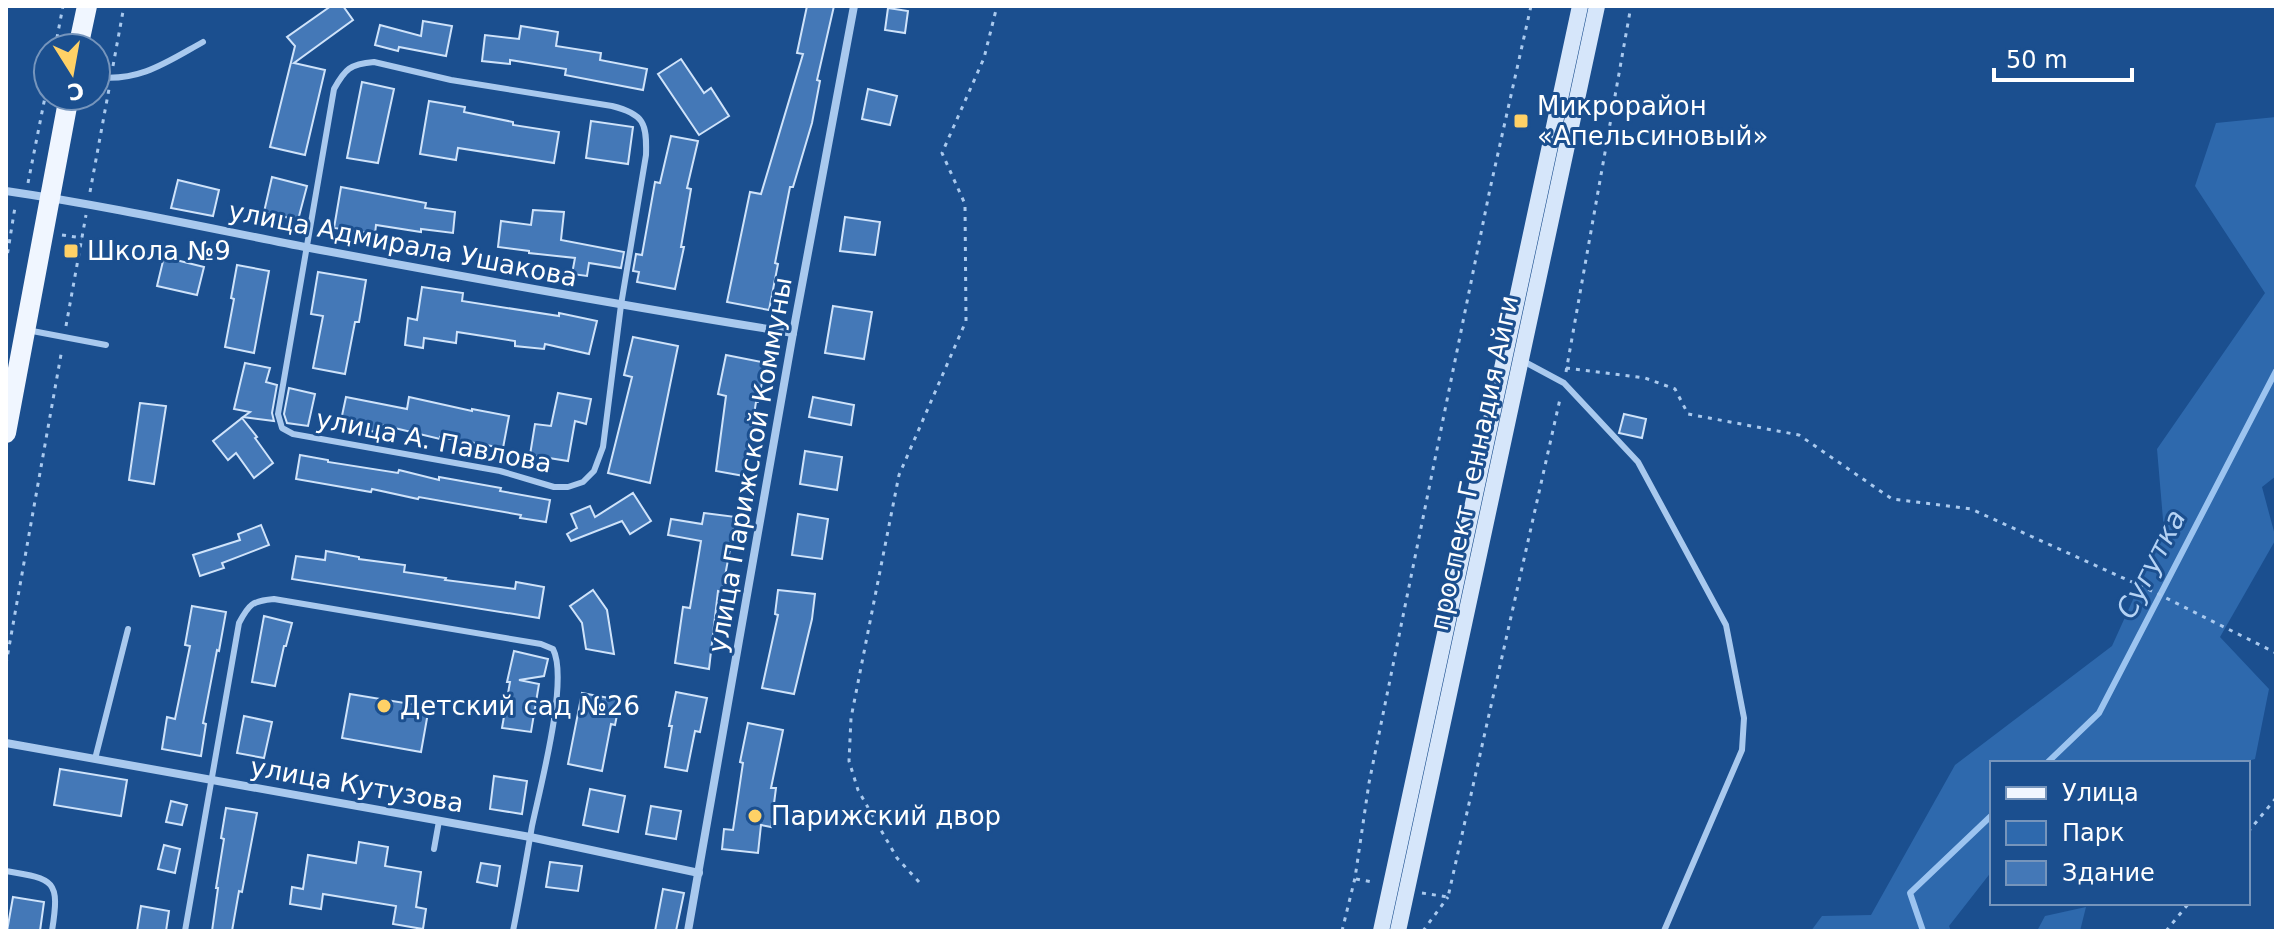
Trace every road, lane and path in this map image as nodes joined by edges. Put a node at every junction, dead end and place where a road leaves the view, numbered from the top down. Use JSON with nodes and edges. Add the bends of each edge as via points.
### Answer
{"nodes":[{"id":1,"x":63,"y":6,"type":"edge"},
{"id":2,"x":87,"y":6,"type":"edge"},
{"id":3,"x":124,"y":6,"type":"edge"},
{"id":4,"x":854,"y":6,"type":"edge"},
{"id":5,"x":997,"y":6,"type":"edge"},
{"id":6,"x":1531,"y":6,"type":"edge"},
{"id":7,"x":1580,"y":6,"type":"edge"},
{"id":8,"x":1597,"y":6,"type":"edge"},
{"id":9,"x":1631,"y":6,"type":"edge"},
{"id":10,"x":58,"y":32,"type":"edge"},
{"id":11,"x":81,"y":32,"type":"edge"},
{"id":12,"x":203,"y":42,"type":"dead end"},
{"id":13,"x":112,"y":73,"type":"edge"},
{"id":14,"x":112,"y":79,"type":"edge"},
{"id":15,"x":42,"y":112,"type":"edge"},
{"id":16,"x":66,"y":112,"type":"edge"},
{"id":17,"x":105,"y":112,"type":"edge"},
{"id":18,"x":29,"y":181,"type":"dead end"},
{"id":19,"x":6,"y":191,"type":"edge"},
{"id":20,"x":49,"y":197,"type":"junction"},
{"id":21,"x":89,"y":197,"type":"dead end"},
{"id":22,"x":16,"y":205,"type":"dead end"},
{"id":23,"x":87,"y":209,"type":"dead end"},
{"id":24,"x":12,"y":226,"type":"junction"},
{"id":25,"x":18,"y":227,"type":"dead end"},
{"id":26,"x":62,"y":235,"type":"dead end"},
{"id":27,"x":82,"y":238,"type":"junction"},
{"id":28,"x":308,"y":247,"type":"junction"},
{"id":29,"x":6,"y":263,"type":"edge"},
{"id":30,"x":621,"y":305,"type":"junction"},
{"id":31,"x":67,"y":326,"type":"dead end"},
{"id":32,"x":25,"y":330,"type":"junction"},
{"id":33,"x":793,"y":333,"type":"junction"},
{"id":34,"x":106,"y":345,"type":"dead end"},
{"id":35,"x":63,"y":347,"type":"dead end"},
{"id":36,"x":1520,"y":359,"type":"junction"},
{"id":37,"x":1566,"y":368,"type":"junction"},
{"id":38,"x":1565,"y":375,"type":"dead end"},
{"id":39,"x":1561,"y":396,"type":"dead end"},
{"id":40,"x":7,"y":420,"type":"edge"},
{"id":41,"x":128,"y":629,"type":"dead end"},
{"id":42,"x":2276,"y":653,"type":"edge"},
{"id":43,"x":6,"y":664,"type":"edge"},
{"id":44,"x":6,"y":743,"type":"edge"},
{"id":45,"x":95,"y":759,"type":"junction"},
{"id":46,"x":212,"y":779,"type":"junction"},
{"id":47,"x":2276,"y":798,"type":"edge"},
{"id":48,"x":439,"y":821,"type":"junction"},
{"id":49,"x":2250,"y":830,"type":"edge"},
{"id":50,"x":530,"y":837,"type":"junction"},
{"id":51,"x":434,"y":849,"type":"dead end"},
{"id":52,"x":6,"y":871,"type":"edge"},
{"id":53,"x":699,"y":873,"type":"junction"},
{"id":54,"x":1355,"y":878,"type":"junction"},
{"id":55,"x":919,"y":882,"type":"dead end"},
{"id":56,"x":1380,"y":883,"type":"dead end"},
{"id":57,"x":1419,"y":892,"type":"dead end"},
{"id":58,"x":1448,"y":897,"type":"junction"},
{"id":59,"x":2187,"y":905,"type":"edge"},
{"id":60,"x":52,"y":931,"type":"edge"},
{"id":61,"x":185,"y":931,"type":"edge"},
{"id":62,"x":513,"y":931,"type":"edge"},
{"id":63,"x":688,"y":931,"type":"edge"},
{"id":64,"x":1342,"y":931,"type":"edge"},
{"id":65,"x":1381,"y":931,"type":"edge"},
{"id":66,"x":1398,"y":931,"type":"edge"},
{"id":67,"x":1423,"y":931,"type":"edge"},
{"id":68,"x":1664,"y":931,"type":"edge"},
{"id":69,"x":2166,"y":931,"type":"edge"}],
"edges":[{"from":1,"to":10,"type":"path"},
{"from":2,"to":11,"type":"main road"},
{"from":3,"to":13,"type":"path"},
{"from":4,"to":33,"type":"street","name":"улица Парижской Коммуны"},
{"from":5,"to":55,"type":"path","via":[[984,58],[942,153],[965,204],[966,321],[899,475],[851,718],[849,761],[858,790],[897,858]]},
{"from":6,"to":54,"type":"path","via":[[1369,783]]},
{"from":7,"to":65,"type":"main road","name":"проспект Геннадия Айги"},
{"from":8,"to":36,"type":"main road","name":"проспект Геннадия Айги"},
{"from":9,"to":37,"type":"path"},
{"from":12,"to":14,"type":"lane","via":[[146,73]]},
{"from":15,"to":18,"type":"path"},
{"from":16,"to":20,"type":"main road"},
{"from":17,"to":21,"type":"path"},
{"from":19,"to":20,"type":"street","name":"улица Адмирала Ушакова"},
{"from":20,"to":28,"type":"street","name":"улица Адмирала Ушакова"},
{"from":20,"to":32,"type":"main road"},
{"from":22,"to":24,"type":"path"},
{"from":23,"to":27,"type":"path"},
{"from":24,"to":25,"type":"path"},
{"from":24,"to":29,"type":"path"},
{"from":26,"to":27,"type":"path"},
{"from":27,"to":31,"type":"path"},
{"from":28,"to":30,"type":"street","name":"улица Адмирала Ушакова"},
{"from":28,"to":30,"type":"lane","name":"улица А. Павлова","via":[[334,89],[343,72],[357,63],[612,106],[632,111],[647,137]]},
{"from":28,"to":30,"type":"lane","name":"улица А. Павлова","via":[[278,414],[282,428],[500,471],[554,487],[583,482],[594,471],[603,447]]},
{"from":30,"to":33,"type":"street","name":"улица Адмирала Ушакова"},
{"from":32,"to":34,"type":"lane"},
{"from":32,"to":40,"type":"main road"},
{"from":33,"to":53,"type":"street","name":"улица Парижской Коммуны"},
{"from":35,"to":43,"type":"path"},
{"from":36,"to":66,"type":"main road","name":"проспект Геннадия Айги"},
{"from":36,"to":68,"type":"lane","via":[[1564,383],[1638,462],[1726,625],[1744,718],[1742,750]]},
{"from":37,"to":38,"type":"path"},
{"from":37,"to":42,"type":"path","via":[[1645,378],[1675,389],[1688,414],[1799,435],[1892,499],[1971,509]]},
{"from":39,"to":58,"type":"path"},
{"from":41,"to":45,"type":"lane"},
{"from":44,"to":45,"type":"street","name":"улица Кутузова"},
{"from":45,"to":46,"type":"street","name":"улица Кутузова"},
{"from":46,"to":48,"type":"street","name":"улица Кутузова"},
{"from":46,"to":50,"type":"lane","via":[[239,623],[256,600],[541,644],[558,658],[558,683]]},
{"from":46,"to":61,"type":"lane"},
{"from":47,"to":49,"type":"path"},
{"from":48,"to":50,"type":"street","name":"улица Кутузова"},
{"from":48,"to":51,"type":"lane"},
{"from":50,"to":53,"type":"street","name":"улица Кутузова"},
{"from":50,"to":62,"type":"lane"},
{"from":52,"to":60,"type":"lane","via":[[49,882],[56,903]]},
{"from":53,"to":63,"type":"street","name":"улица Парижской Коммуны"},
{"from":54,"to":56,"type":"path"},
{"from":54,"to":64,"type":"path"},
{"from":57,"to":58,"type":"path"},
{"from":58,"to":67,"type":"path"},
{"from":59,"to":69,"type":"path"}]}
